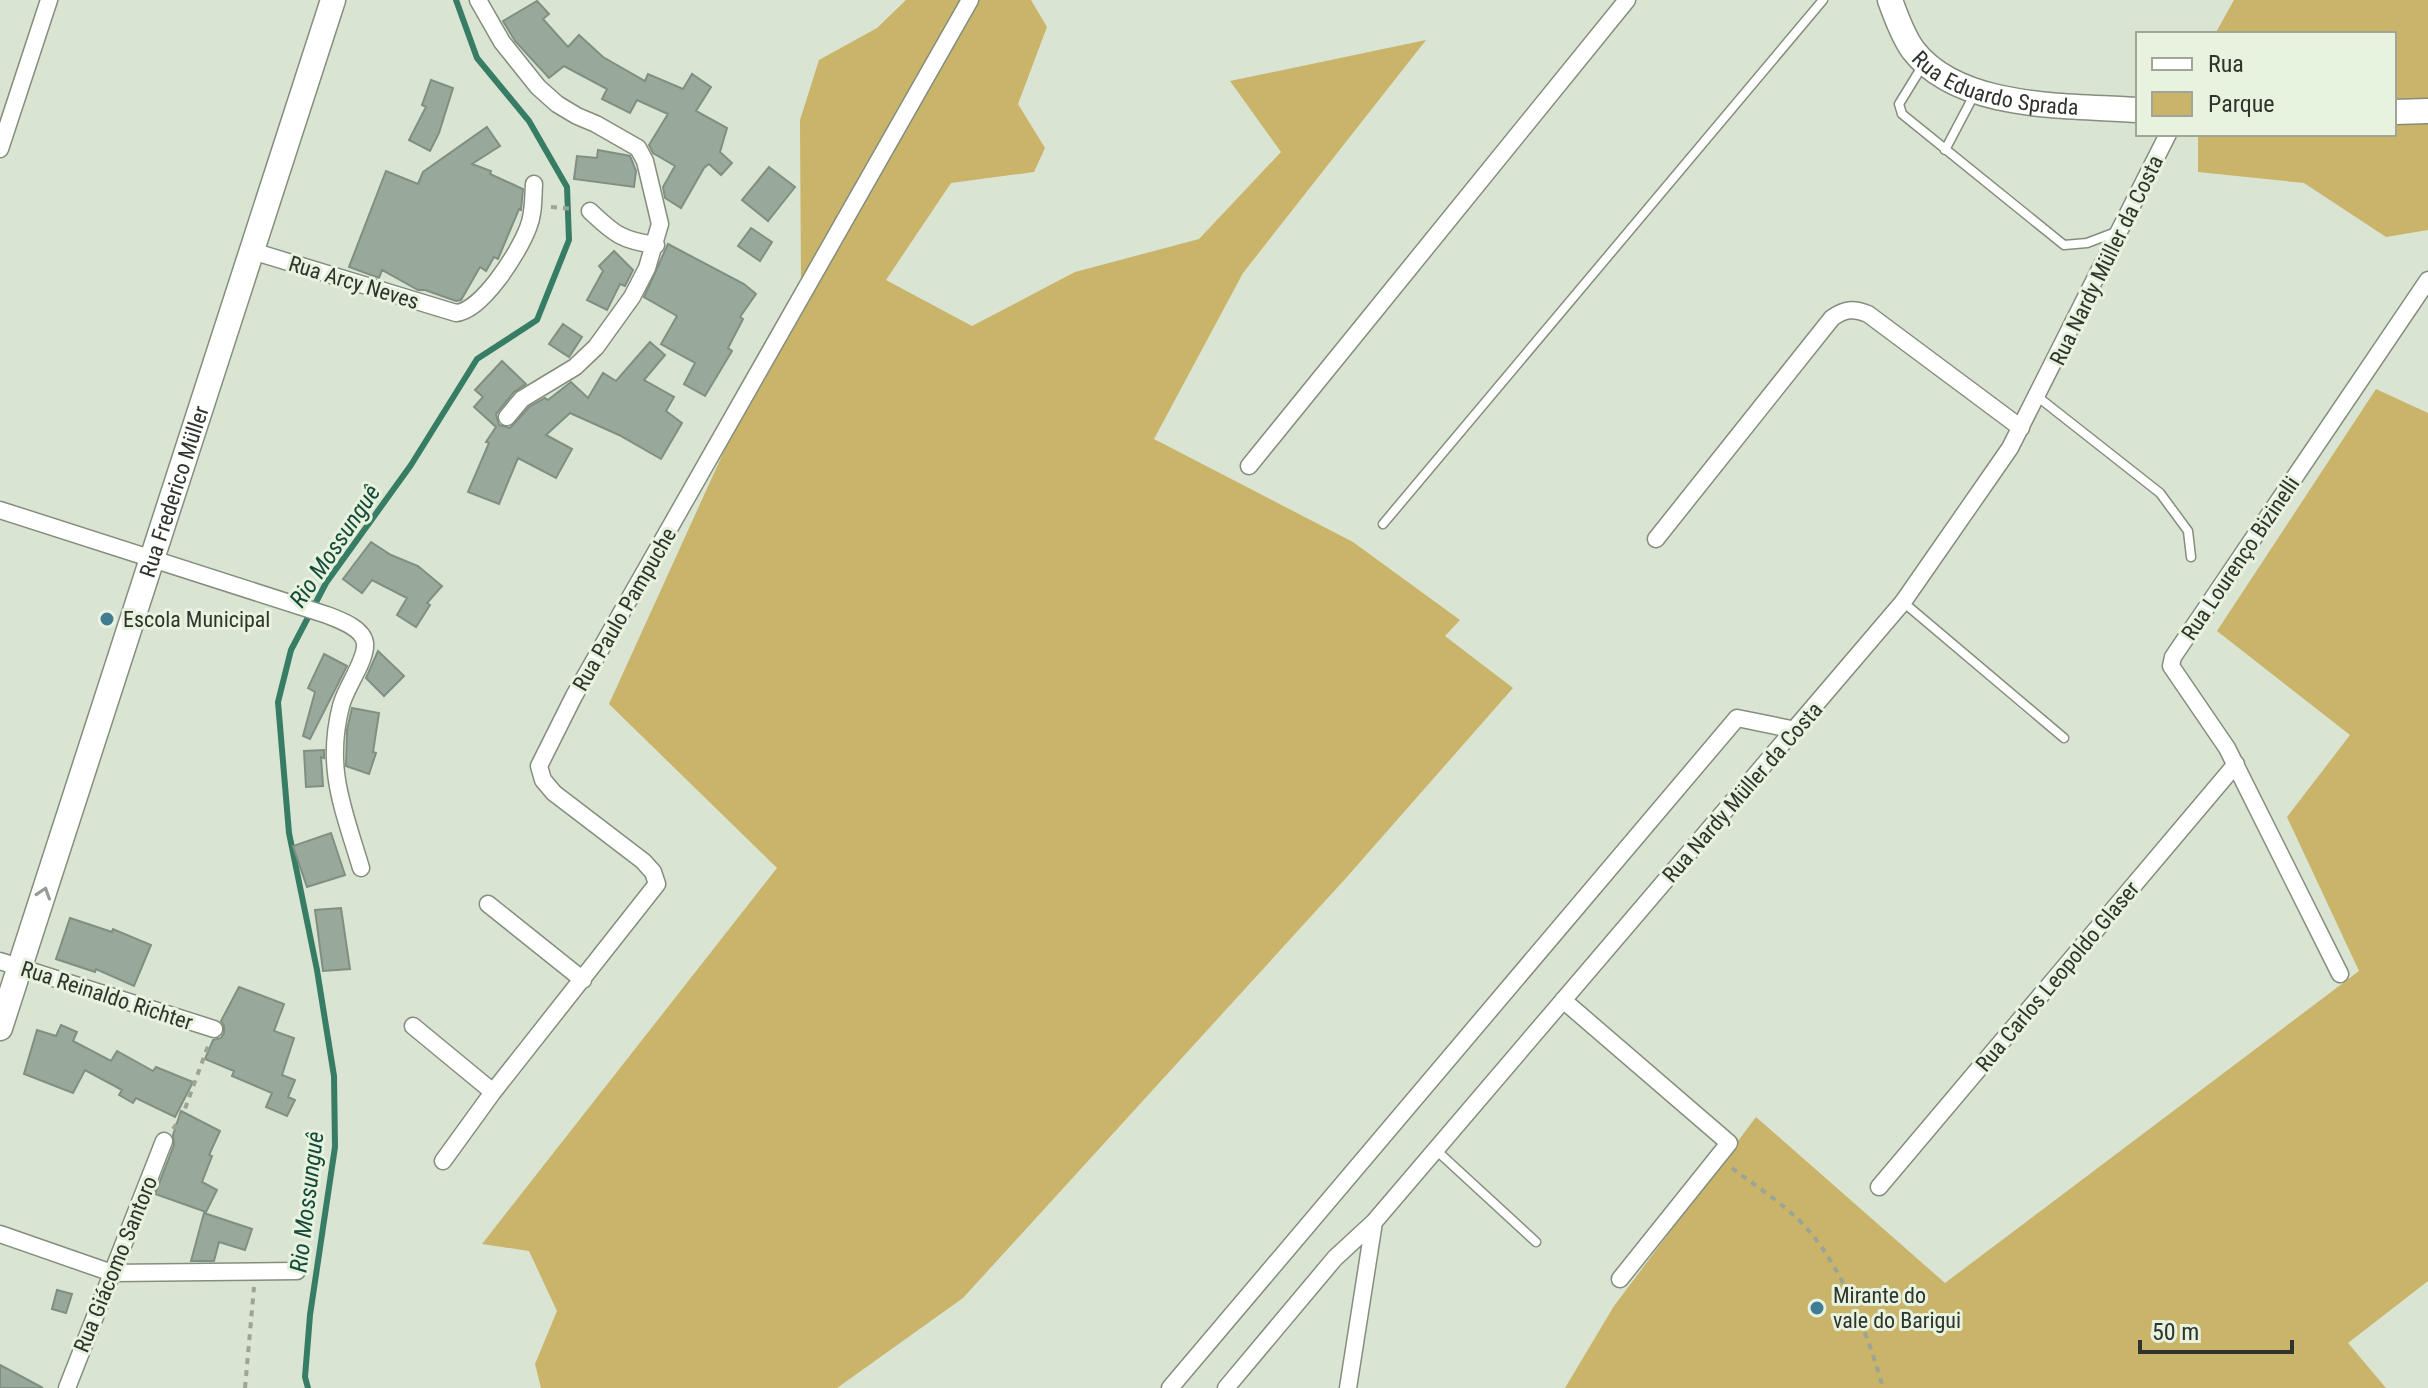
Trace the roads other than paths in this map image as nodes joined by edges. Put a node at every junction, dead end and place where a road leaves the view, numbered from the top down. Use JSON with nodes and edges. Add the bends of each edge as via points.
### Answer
{"nodes":[{"id":1,"x":49,"y":0,"type":"edge"},
{"id":2,"x":333,"y":0,"type":"edge"},
{"id":3,"x":478,"y":0,"type":"edge"},
{"id":4,"x":970,"y":0,"type":"edge"},
{"id":5,"x":1627,"y":0,"type":"edge"},
{"id":6,"x":1823,"y":0,"type":"edge"},
{"id":7,"x":1890,"y":0,"type":"edge"},
{"id":8,"x":1926,"y":62,"type":"junction"},
{"id":9,"x":1976,"y":91,"type":"junction"},
{"id":10,"x":2136,"y":110,"type":"edge"},
{"id":11,"x":2428,"y":111,"type":"edge"},
{"id":12,"x":2396,"y":112,"type":"edge"},
{"id":13,"x":2167,"y":136,"type":"edge"},
{"id":14,"x":0,"y":149,"type":"edge"},
{"id":15,"x":1945,"y":150,"type":"junction"},
{"id":16,"x":534,"y":184,"type":"dead end"},
{"id":17,"x":590,"y":211,"type":"road end"},
{"id":18,"x":2120,"y":230,"type":"junction"},
{"id":19,"x":656,"y":245,"type":"junction"},
{"id":20,"x":252,"y":251,"type":"junction"},
{"id":21,"x":2425,"y":289,"type":"edge"},
{"id":22,"x":2038,"y":397,"type":"junction"},
{"id":23,"x":507,"y":417,"type":"dead end"},
{"id":24,"x":2021,"y":428,"type":"junction"},
{"id":25,"x":1249,"y":466,"type":"dead end"},
{"id":26,"x":0,"y":510,"type":"edge"},
{"id":27,"x":1383,"y":524,"type":"dead end"},
{"id":28,"x":1656,"y":539,"type":"dead end"},
{"id":29,"x":2191,"y":557,"type":"dead end"},
{"id":30,"x":152,"y":559,"type":"junction"},
{"id":31,"x":1903,"y":602,"type":"junction"},
{"id":32,"x":1796,"y":730,"type":"junction"},
{"id":33,"x":2064,"y":738,"type":"dead end"},
{"id":34,"x":2236,"y":764,"type":"junction"},
{"id":35,"x":361,"y":868,"type":"dead end"},
{"id":36,"x":488,"y":904,"type":"dead end"},
{"id":37,"x":10,"y":964,"type":"edge"},
{"id":38,"x":2340,"y":974,"type":"dead end"},
{"id":39,"x":583,"y":980,"type":"junction"},
{"id":40,"x":1563,"y":1000,"type":"junction"},
{"id":41,"x":413,"y":1026,"type":"dead end"},
{"id":42,"x":0,"y":1028,"type":"edge"},
{"id":43,"x":214,"y":1029,"type":"road end"},
{"id":44,"x":493,"y":1092,"type":"junction"},
{"id":45,"x":164,"y":1141,"type":"road end"},
{"id":46,"x":1435,"y":1150,"type":"junction"},
{"id":47,"x":443,"y":1161,"type":"dead end"},
{"id":48,"x":1879,"y":1187,"type":"dead end"},
{"id":49,"x":1374,"y":1222,"type":"junction"},
{"id":50,"x":0,"y":1234,"type":"edge"},
{"id":51,"x":1536,"y":1242,"type":"dead end"},
{"id":52,"x":297,"y":1271,"type":"dead end"},
{"id":53,"x":112,"y":1273,"type":"junction"},
{"id":54,"x":1620,"y":1279,"type":"dead end"},
{"id":55,"x":67,"y":1388,"type":"edge"},
{"id":56,"x":1170,"y":1388,"type":"edge"},
{"id":57,"x":1226,"y":1388,"type":"edge"},
{"id":58,"x":1348,"y":1388,"type":"edge"}],
"edges":[{"from":1,"to":14,"type":"street"},
{"from":2,"to":20,"type":"street","name":"Rua Frederico Müller"},
{"from":3,"to":19,"type":"street","via":[[502,42],[538,87],[557,104],[638,148],[660,224]]},
{"from":4,"to":39,"type":"street","name":"Rua Paulo Pampuche","via":[[539,766],[554,793],[643,861],[657,884]]},
{"from":5,"to":25,"type":"street"},
{"from":6,"to":27,"type":"lane"},
{"from":7,"to":8,"type":"street","name":"Rua Eduardo Sprada","via":[[1913,50]]},
{"from":8,"to":9,"type":"street","name":"Rua Eduardo Sprada"},
{"from":8,"to":15,"type":"lane","via":[[1899,104],[1902,114]]},
{"from":9,"to":10,"type":"street","name":"Rua Eduardo Sprada","via":[[2020,101]]},
{"from":9,"to":15,"type":"lane"},
{"from":11,"to":12,"type":"street"},
{"from":13,"to":18,"type":"street","name":"Rua Nardy Müller da Costa"},
{"from":15,"to":18,"type":"lane","via":[[2064,245],[2087,243]]},
{"from":16,"to":20,"type":"street","name":"Rua Arcy Neves","via":[[529,225],[519,248],[471,308],[456,313]]},
{"from":17,"to":19,"type":"street","via":[[617,236]]},
{"from":18,"to":22,"type":"street","name":"Rua Nardy Müller da Costa"},
{"from":19,"to":23,"type":"street","via":[[632,297],[596,347],[575,367],[522,399]]},
{"from":20,"to":30,"type":"street","name":"Rua Frederico Müller"},
{"from":21,"to":34,"type":"street","name":"Rua Lourenço Bizinelli","via":[[2173,657],[2175,675]]},
{"from":22,"to":24,"type":"street","name":"Rua Nardy Müller da Costa"},
{"from":22,"to":29,"type":"lane","via":[[2160,493],[2188,531]]},
{"from":24,"to":28,"type":"street","via":[[1868,314],[1843,310]]},
{"from":24,"to":31,"type":"street","name":"Rua Nardy Müller da Costa"},
{"from":26,"to":30,"type":"street"},
{"from":30,"to":35,"type":"street","via":[[327,615],[362,636],[366,645],[342,701],[333,747],[337,789]]},
{"from":37,"to":30,"type":"street","name":"Rua Frederico Müller","one_way":true},
{"from":31,"to":32,"type":"street","name":"Rua Nardy Müller da Costa"},
{"from":31,"to":33,"type":"lane"},
{"from":32,"to":40,"type":"street","name":"Rua Nardy Müller da Costa"},
{"from":32,"to":56,"type":"street","via":[[1737,718]]},
{"from":34,"to":38,"type":"street","name":"Rua Lourenço Bizinelli"},
{"from":34,"to":48,"type":"street","name":"Rua Carlos Leopoldo Glaser"},
{"from":36,"to":39,"type":"street"},
{"from":37,"to":42,"type":"street","name":"Rua Frederico Müller"},
{"from":37,"to":43,"type":"street","name":"Rua Reinaldo Richter"},
{"from":39,"to":44,"type":"street","name":"Rua Paulo Pampuche"},
{"from":40,"to":46,"type":"street","name":"Rua Nardy Müller da Costa"},
{"from":40,"to":54,"type":"street","via":[[1729,1143]]},
{"from":41,"to":44,"type":"street"},
{"from":44,"to":47,"type":"street","name":"Rua Paulo Pampuche"},
{"from":45,"to":53,"type":"street","name":"Rua Giácomo Santoro"},
{"from":46,"to":49,"type":"street","name":"Rua Nardy Müller da Costa"},
{"from":46,"to":51,"type":"lane"},
{"from":49,"to":57,"type":"street","name":"Rua Nardy Müller da Costa","via":[[1335,1258]]},
{"from":49,"to":58,"type":"street"},
{"from":50,"to":53,"type":"street"},
{"from":52,"to":53,"type":"street"},
{"from":53,"to":55,"type":"street","name":"Rua Giácomo Santoro"}]}
